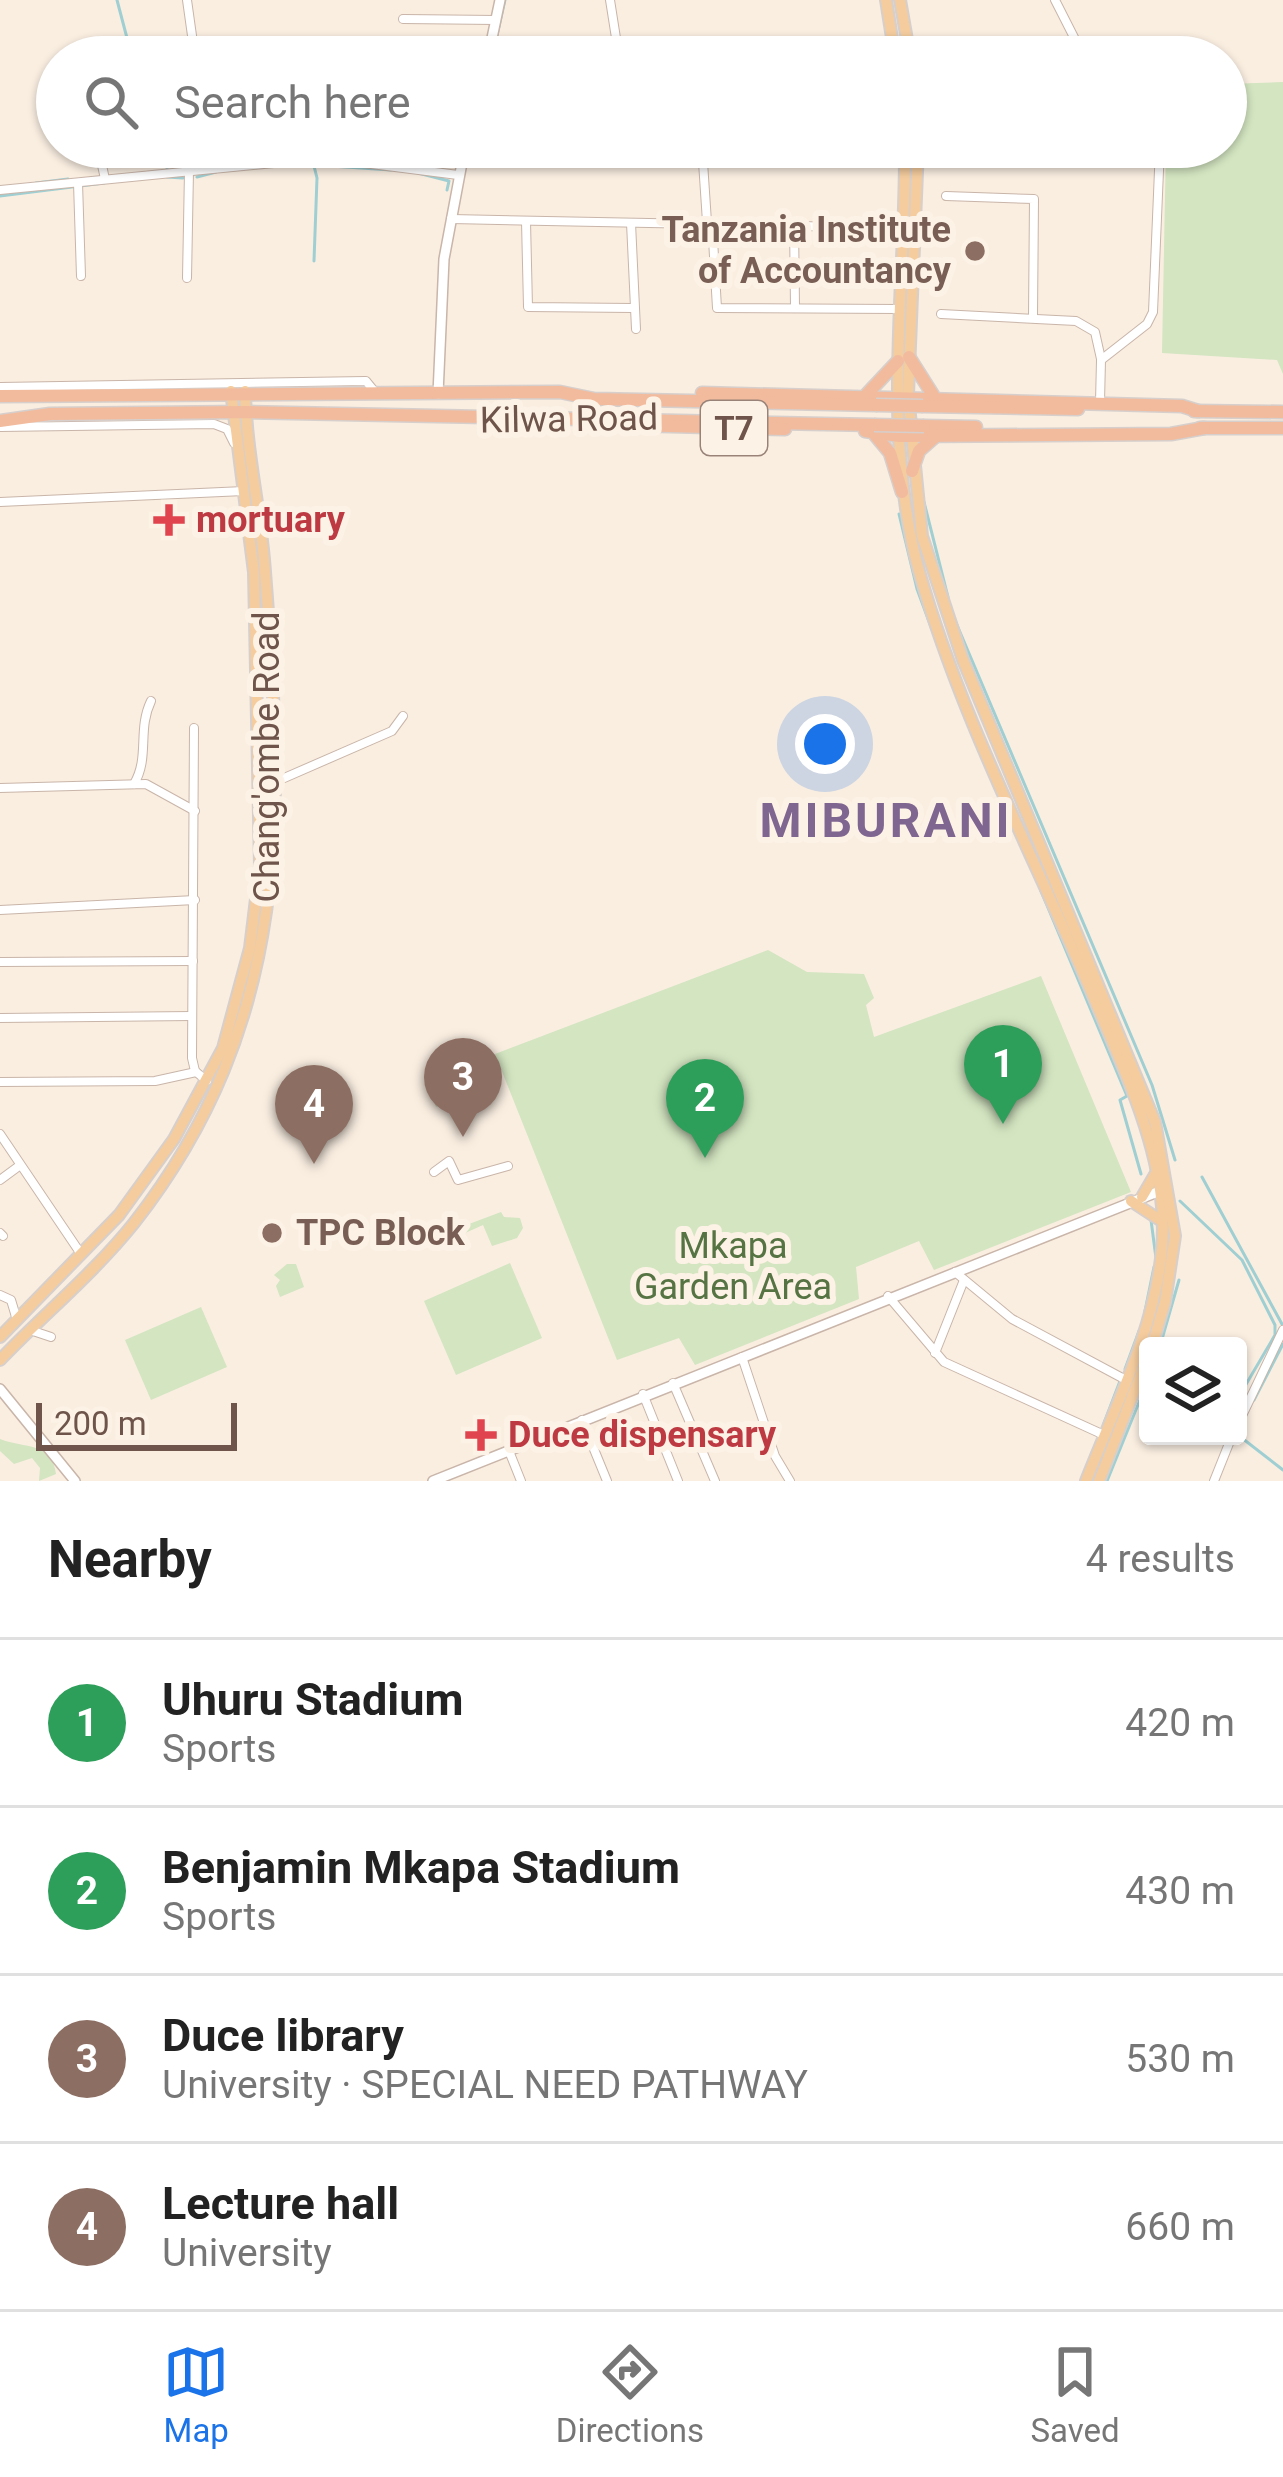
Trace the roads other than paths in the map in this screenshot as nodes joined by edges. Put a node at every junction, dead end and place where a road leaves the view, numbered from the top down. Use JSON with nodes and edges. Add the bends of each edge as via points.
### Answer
{"nodes":[{"id":1,"x":187,"y":0,"type":"edge"},
{"id":2,"x":500,"y":0,"type":"edge"},
{"id":3,"x":610,"y":0,"type":"edge"},
{"id":4,"x":886,"y":0,"type":"edge"},
{"id":5,"x":900,"y":0,"type":"edge"},
{"id":6,"x":1055,"y":0,"type":"edge"},
{"id":7,"x":403,"y":19,"type":"dead end"},
{"id":8,"x":496,"y":20,"type":"junction"},
{"id":9,"x":192,"y":36,"type":"edge"},
{"id":10,"x":493,"y":36,"type":"edge"},
{"id":11,"x":616,"y":36,"type":"edge"},
{"id":12,"x":892,"y":36,"type":"edge"},
{"id":13,"x":906,"y":36,"type":"edge"},
{"id":14,"x":1073,"y":36,"type":"edge"},
{"id":15,"x":103,"y":168,"type":"edge"},
{"id":16,"x":217,"y":168,"type":"edge"},
{"id":17,"x":398,"y":168,"type":"edge"},
{"id":18,"x":460,"y":168,"type":"edge"},
{"id":19,"x":704,"y":168,"type":"edge"},
{"id":20,"x":904,"y":168,"type":"edge"},
{"id":21,"x":917,"y":168,"type":"edge"},
{"id":22,"x":1159,"y":168,"type":"edge"},
{"id":23,"x":189,"y":171,"type":"junction"},
{"id":24,"x":458,"y":176,"type":"junction"},
{"id":25,"x":105,"y":179,"type":"junction"},
{"id":26,"x":78,"y":183,"type":"junction"},
{"id":27,"x":0,"y":190,"type":"edge"},
{"id":28,"x":946,"y":196,"type":"dead end"},
{"id":29,"x":451,"y":219,"type":"junction"},
{"id":30,"x":526,"y":221,"type":"junction"},
{"id":31,"x":710,"y":222,"type":"junction"},
{"id":32,"x":631,"y":223,"type":"junction"},
{"id":33,"x":794,"y":224,"type":"junction"},
{"id":34,"x":893,"y":228,"type":"dead end"},
{"id":35,"x":81,"y":276,"type":"dead end"},
{"id":36,"x":187,"y":278,"type":"dead end"},
{"id":37,"x":795,"y":307,"type":"junction"},
{"id":38,"x":633,"y":308,"type":"junction"},
{"id":39,"x":901,"y":309,"type":"junction"},
{"id":40,"x":941,"y":314,"type":"dead end"},
{"id":41,"x":1033,"y":316,"type":"junction"},
{"id":42,"x":636,"y":329,"type":"dead end"},
{"id":43,"x":903,"y":359,"type":"junction"},
{"id":44,"x":1101,"y":360,"type":"junction"},
{"id":45,"x":238,"y":391,"type":"junction"},
{"id":46,"x":0,"y":392,"type":"edge"},
{"id":47,"x":375,"y":392,"type":"junction"},
{"id":48,"x":438,"y":394,"type":"junction"},
{"id":49,"x":902,"y":395,"type":"junction"},
{"id":50,"x":871,"y":400,"type":"junction"},
{"id":51,"x":928,"y":401,"type":"junction"},
{"id":52,"x":1100,"y":402,"type":"junction"},
{"id":53,"x":1198,"y":411,"type":"junction"},
{"id":54,"x":217,"y":412,"type":"junction"},
{"id":55,"x":240,"y":412,"type":"junction"},
{"id":56,"x":260,"y":412,"type":"junction"},
{"id":57,"x":1283,"y":412,"type":"edge"},
{"id":58,"x":0,"y":424,"type":"edge"},
{"id":59,"x":869,"y":428,"type":"junction"},
{"id":60,"x":1204,"y":428,"type":"junction"},
{"id":61,"x":1283,"y":428,"type":"edge"},
{"id":62,"x":241,"y":433,"type":"junction"},
{"id":63,"x":904,"y":436,"type":"junction"},
{"id":64,"x":937,"y":436,"type":"junction"},
{"id":65,"x":241,"y":460,"type":"junction"},
{"id":66,"x":912,"y":471,"type":"junction"},
{"id":67,"x":247,"y":491,"type":"junction"},
{"id":68,"x":902,"y":492,"type":"junction"},
{"id":69,"x":0,"y":502,"type":"edge"},
{"id":70,"x":151,"y":701,"type":"dead end"},
{"id":71,"x":403,"y":716,"type":"dead end"},
{"id":72,"x":194,"y":728,"type":"dead end"},
{"id":73,"x":273,"y":783,"type":"junction"},
{"id":74,"x":134,"y":784,"type":"junction"},
{"id":75,"x":0,"y":788,"type":"edge"},
{"id":76,"x":196,"y":812,"type":"junction"},
{"id":77,"x":195,"y":899,"type":"junction"},
{"id":78,"x":0,"y":910,"type":"edge"},
{"id":79,"x":193,"y":961,"type":"junction"},
{"id":80,"x":0,"y":962,"type":"edge"},
{"id":81,"x":193,"y":999,"type":"junction"},
{"id":82,"x":192,"y":1016,"type":"junction"},
{"id":83,"x":172,"y":1017,"type":"junction"},
{"id":84,"x":0,"y":1018,"type":"edge"},
{"id":85,"x":198,"y":1071,"type":"junction"},
{"id":86,"x":208,"y":1081,"type":"junction"},
{"id":87,"x":0,"y":1082,"type":"edge"},
{"id":88,"x":0,"y":1134,"type":"edge"},
{"id":89,"x":19,"y":1166,"type":"junction"},
{"id":90,"x":508,"y":1166,"type":"dead end"},
{"id":91,"x":434,"y":1172,"type":"dead end"},
{"id":92,"x":1156,"y":1172,"type":"junction"},
{"id":93,"x":0,"y":1180,"type":"edge"},
{"id":94,"x":1165,"y":1189,"type":"junction"},
{"id":95,"x":1136,"y":1199,"type":"junction"},
{"id":96,"x":1162,"y":1222,"type":"junction"},
{"id":97,"x":81,"y":1255,"type":"junction"},
{"id":98,"x":959,"y":1276,"type":"junction"},
{"id":99,"x":0,"y":1294,"type":"edge"},
{"id":100,"x":889,"y":1296,"type":"junction"},
{"id":101,"x":17,"y":1320,"type":"junction"},
{"id":102,"x":28,"y":1330,"type":"junction"},
{"id":103,"x":1283,"y":1331,"type":"edge"},
{"id":104,"x":0,"y":1336,"type":"edge"},
{"id":105,"x":51,"y":1337,"type":"dead end"},
{"id":106,"x":1154,"y":1337,"type":"edge"},
{"id":107,"x":935,"y":1353,"type":"junction"},
{"id":108,"x":741,"y":1355,"type":"junction"},
{"id":109,"x":0,"y":1360,"type":"edge"},
{"id":110,"x":1139,"y":1379,"type":"edge"},
{"id":111,"x":1126,"y":1380,"type":"junction"},
{"id":112,"x":673,"y":1382,"type":"junction"},
{"id":113,"x":0,"y":1389,"type":"edge"},
{"id":114,"x":644,"y":1394,"type":"junction"},
{"id":115,"x":1247,"y":1405,"type":"edge"},
{"id":116,"x":582,"y":1420,"type":"junction"},
{"id":117,"x":1104,"y":1435,"type":"junction"},
{"id":118,"x":1228,"y":1445,"type":"edge"},
{"id":119,"x":509,"y":1450,"type":"junction"},
{"id":120,"x":75,"y":1481,"type":"edge"},
{"id":121,"x":433,"y":1481,"type":"edge"},
{"id":122,"x":521,"y":1481,"type":"edge"},
{"id":123,"x":608,"y":1481,"type":"edge"},
{"id":124,"x":678,"y":1481,"type":"edge"},
{"id":125,"x":715,"y":1481,"type":"edge"},
{"id":126,"x":790,"y":1481,"type":"edge"},
{"id":127,"x":1086,"y":1481,"type":"edge"},
{"id":128,"x":1099,"y":1481,"type":"edge"},
{"id":129,"x":1214,"y":1481,"type":"edge"}],
"edges":[{"from":1,"to":9,"type":"street"},
{"from":2,"to":8,"type":"street"},
{"from":3,"to":11,"type":"street"},
{"from":4,"to":12,"type":"main road"},
{"from":5,"to":13,"type":"main road"},
{"from":6,"to":14,"type":"street"},
{"from":7,"to":8,"type":"street"},
{"from":8,"to":10,"type":"street"},
{"from":15,"to":25,"type":"street"},
{"from":16,"to":23,"type":"street"},
{"from":17,"to":24,"type":"street"},
{"from":18,"to":24,"type":"street"},
{"from":19,"to":31,"type":"street"},
{"from":20,"to":39,"type":"main road"},
{"from":21,"to":43,"type":"main road"},
{"from":22,"to":44,"type":"street","via":[[1153,312]]},
{"from":23,"to":25,"type":"street"},
{"from":23,"to":36,"type":"street"},
{"from":24,"to":29,"type":"street"},
{"from":25,"to":26,"type":"street"},
{"from":26,"to":27,"type":"street"},
{"from":26,"to":35,"type":"street"},
{"from":28,"to":41,"type":"street","via":[[1034,199]]},
{"from":29,"to":30,"type":"street"},
{"from":29,"to":48,"type":"street"},
{"from":30,"to":32,"type":"street"},
{"from":30,"to":38,"type":"street","via":[[528,307]]},
{"from":31,"to":32,"type":"street"},
{"from":31,"to":33,"type":"street"},
{"from":31,"to":37,"type":"street","via":[[716,308]]},
{"from":32,"to":38,"type":"street"},
{"from":33,"to":34,"type":"street"},
{"from":33,"to":37,"type":"street"},
{"from":37,"to":39,"type":"street"},
{"from":38,"to":42,"type":"street"},
{"from":39,"to":43,"type":"main road"},
{"from":40,"to":41,"type":"street"},
{"from":41,"to":44,"type":"street","via":[[1090,327]]},
{"from":43,"to":49,"type":"main road"},
{"from":43,"to":50,"type":"highway"},
{"from":43,"to":51,"type":"highway"},
{"from":44,"to":52,"type":"street"},
{"from":45,"to":46,"type":"highway","name":"Kilwa Road","number":"T7"},
{"from":45,"to":47,"type":"highway","name":"Kilwa Road","number":"T7"},
{"from":45,"to":55,"type":"main road","name":"Chang'ombe Road"},
{"from":46,"to":47,"type":"street","via":[[279,379],[366,381]]},
{"from":47,"to":48,"type":"highway","name":"Kilwa Road","number":"T7"},
{"from":48,"to":50,"type":"highway","name":"Kilwa Road","number":"T7"},
{"from":49,"to":50,"type":"highway","number":"T7"},
{"from":49,"to":51,"type":"highway","number":"T7"},
{"from":49,"to":63,"type":"main road"},
{"from":50,"to":51,"type":"highway","name":"Kilwa Road","number":"T7","bridge":true},
{"from":51,"to":52,"type":"highway","number":"T7"},
{"from":51,"to":53,"type":"highway","name":"Kilwa Road","number":"T7"},
{"from":52,"to":53,"type":"highway","number":"T7"},
{"from":53,"to":57,"type":"highway","name":"Kilwa Road","number":"T7"},
{"from":54,"to":55,"type":"highway","name":"Kilwa Road","number":"T7"},
{"from":54,"to":58,"type":"highway","name":"Kilwa Road","number":"T7","via":[[50,414]]},
{"from":54,"to":62,"type":"main road"},
{"from":55,"to":56,"type":"highway","name":"Kilwa Road","number":"T7"},
{"from":55,"to":62,"type":"main road","name":"Chang'ombe Road"},
{"from":56,"to":59,"type":"highway","name":"Kilwa Road","number":"T7"},
{"from":56,"to":62,"type":"main road"},
{"from":58,"to":65,"type":"street","via":[[214,424],[227,429]]},
{"from":59,"to":60,"type":"highway","name":"Kilwa Road","number":"T7","bridge":true},
{"from":59,"to":63,"type":"highway","number":"T7"},
{"from":59,"to":68,"type":"highway","via":[[884,441]]},
{"from":60,"to":61,"type":"highway","name":"Kilwa Road","number":"T7"},
{"from":60,"to":64,"type":"highway","number":"T7"},
{"from":62,"to":65,"type":"main road","name":"Chang'ombe Road"},
{"from":62,"to":73,"type":"main road","name":"Chang'ombe Road","via":[[265,567]]},
{"from":63,"to":64,"type":"highway","number":"T7"},
{"from":63,"to":66,"type":"main road"},
{"from":63,"to":68,"type":"main road"},
{"from":64,"to":66,"type":"highway"},
{"from":65,"to":67,"type":"main road","name":"Chang'ombe Road"},
{"from":66,"to":94,"type":"main road","via":[[944,612],[1125,1040],[1155,1122]]},
{"from":67,"to":69,"type":"street"},
{"from":67,"to":86,"type":"main road","name":"Chang'ombe Road","via":[[259,883],[230,1028]]},
{"from":68,"to":92,"type":"main road","via":[[935,620],[1130,1085]]},
{"from":70,"to":74,"type":"street"},
{"from":71,"to":73,"type":"street","via":[[394,730]]},
{"from":72,"to":76,"type":"street"},
{"from":73,"to":102,"type":"main road","name":"Chang'ombe Road","via":[[267,926],[231,1060],[137,1218]]},
{"from":74,"to":75,"type":"street"},
{"from":74,"to":76,"type":"street","via":[[162,788]]},
{"from":76,"to":77,"type":"street"},
{"from":77,"to":78,"type":"street"},
{"from":77,"to":79,"type":"street"},
{"from":79,"to":80,"type":"street"},
{"from":79,"to":81,"type":"street"},
{"from":81,"to":82,"type":"street"},
{"from":81,"to":83,"type":"street"},
{"from":82,"to":83,"type":"street"},
{"from":82,"to":85,"type":"street"},
{"from":83,"to":84,"type":"street"},
{"from":85,"to":86,"type":"street"},
{"from":85,"to":87,"type":"street","via":[[155,1081]]},
{"from":86,"to":97,"type":"main road","name":"Chang'ombe Road","via":[[145,1183]]},
{"from":88,"to":89,"type":"street"},
{"from":89,"to":93,"type":"street"},
{"from":89,"to":97,"type":"street"},
{"from":90,"to":91,"type":"street","via":[[467,1180],[458,1180],[449,1161]]},
{"from":92,"to":94,"type":"main road"},
{"from":92,"to":95,"type":"main road"},
{"from":94,"to":95,"type":"street"},
{"from":94,"to":96,"type":"main road"},
{"from":94,"to":106,"type":"main road","via":[[1173,1263]]},
{"from":95,"to":96,"type":"main road"},
{"from":95,"to":98,"type":"street"},
{"from":96,"to":111,"type":"main road","via":[[1151,1307]]},
{"from":97,"to":101,"type":"main road","name":"Chang'ombe Road"},
{"from":98,"to":100,"type":"street"},
{"from":98,"to":107,"type":"street"},
{"from":98,"to":111,"type":"street","via":[[1012,1319]]},
{"from":99,"to":101,"type":"street"},
{"from":100,"to":107,"type":"street"},
{"from":100,"to":108,"type":"street"},
{"from":101,"to":104,"type":"main road","name":"Chang'ombe Road"},
{"from":102,"to":105,"type":"street"},
{"from":102,"to":109,"type":"main road","name":"Chang'ombe Road"},
{"from":103,"to":115,"type":"street"},
{"from":107,"to":117,"type":"street"},
{"from":108,"to":112,"type":"street"},
{"from":108,"to":126,"type":"street"},
{"from":110,"to":128,"type":"main road"},
{"from":111,"to":117,"type":"main road"},
{"from":112,"to":114,"type":"street"},
{"from":112,"to":125,"type":"street"},
{"from":113,"to":120,"type":"street"},
{"from":114,"to":116,"type":"street"},
{"from":114,"to":124,"type":"street"},
{"from":116,"to":119,"type":"street"},
{"from":116,"to":123,"type":"street"},
{"from":117,"to":127,"type":"main road"},
{"from":118,"to":129,"type":"street"},
{"from":119,"to":121,"type":"street"},
{"from":119,"to":122,"type":"street"}]}
